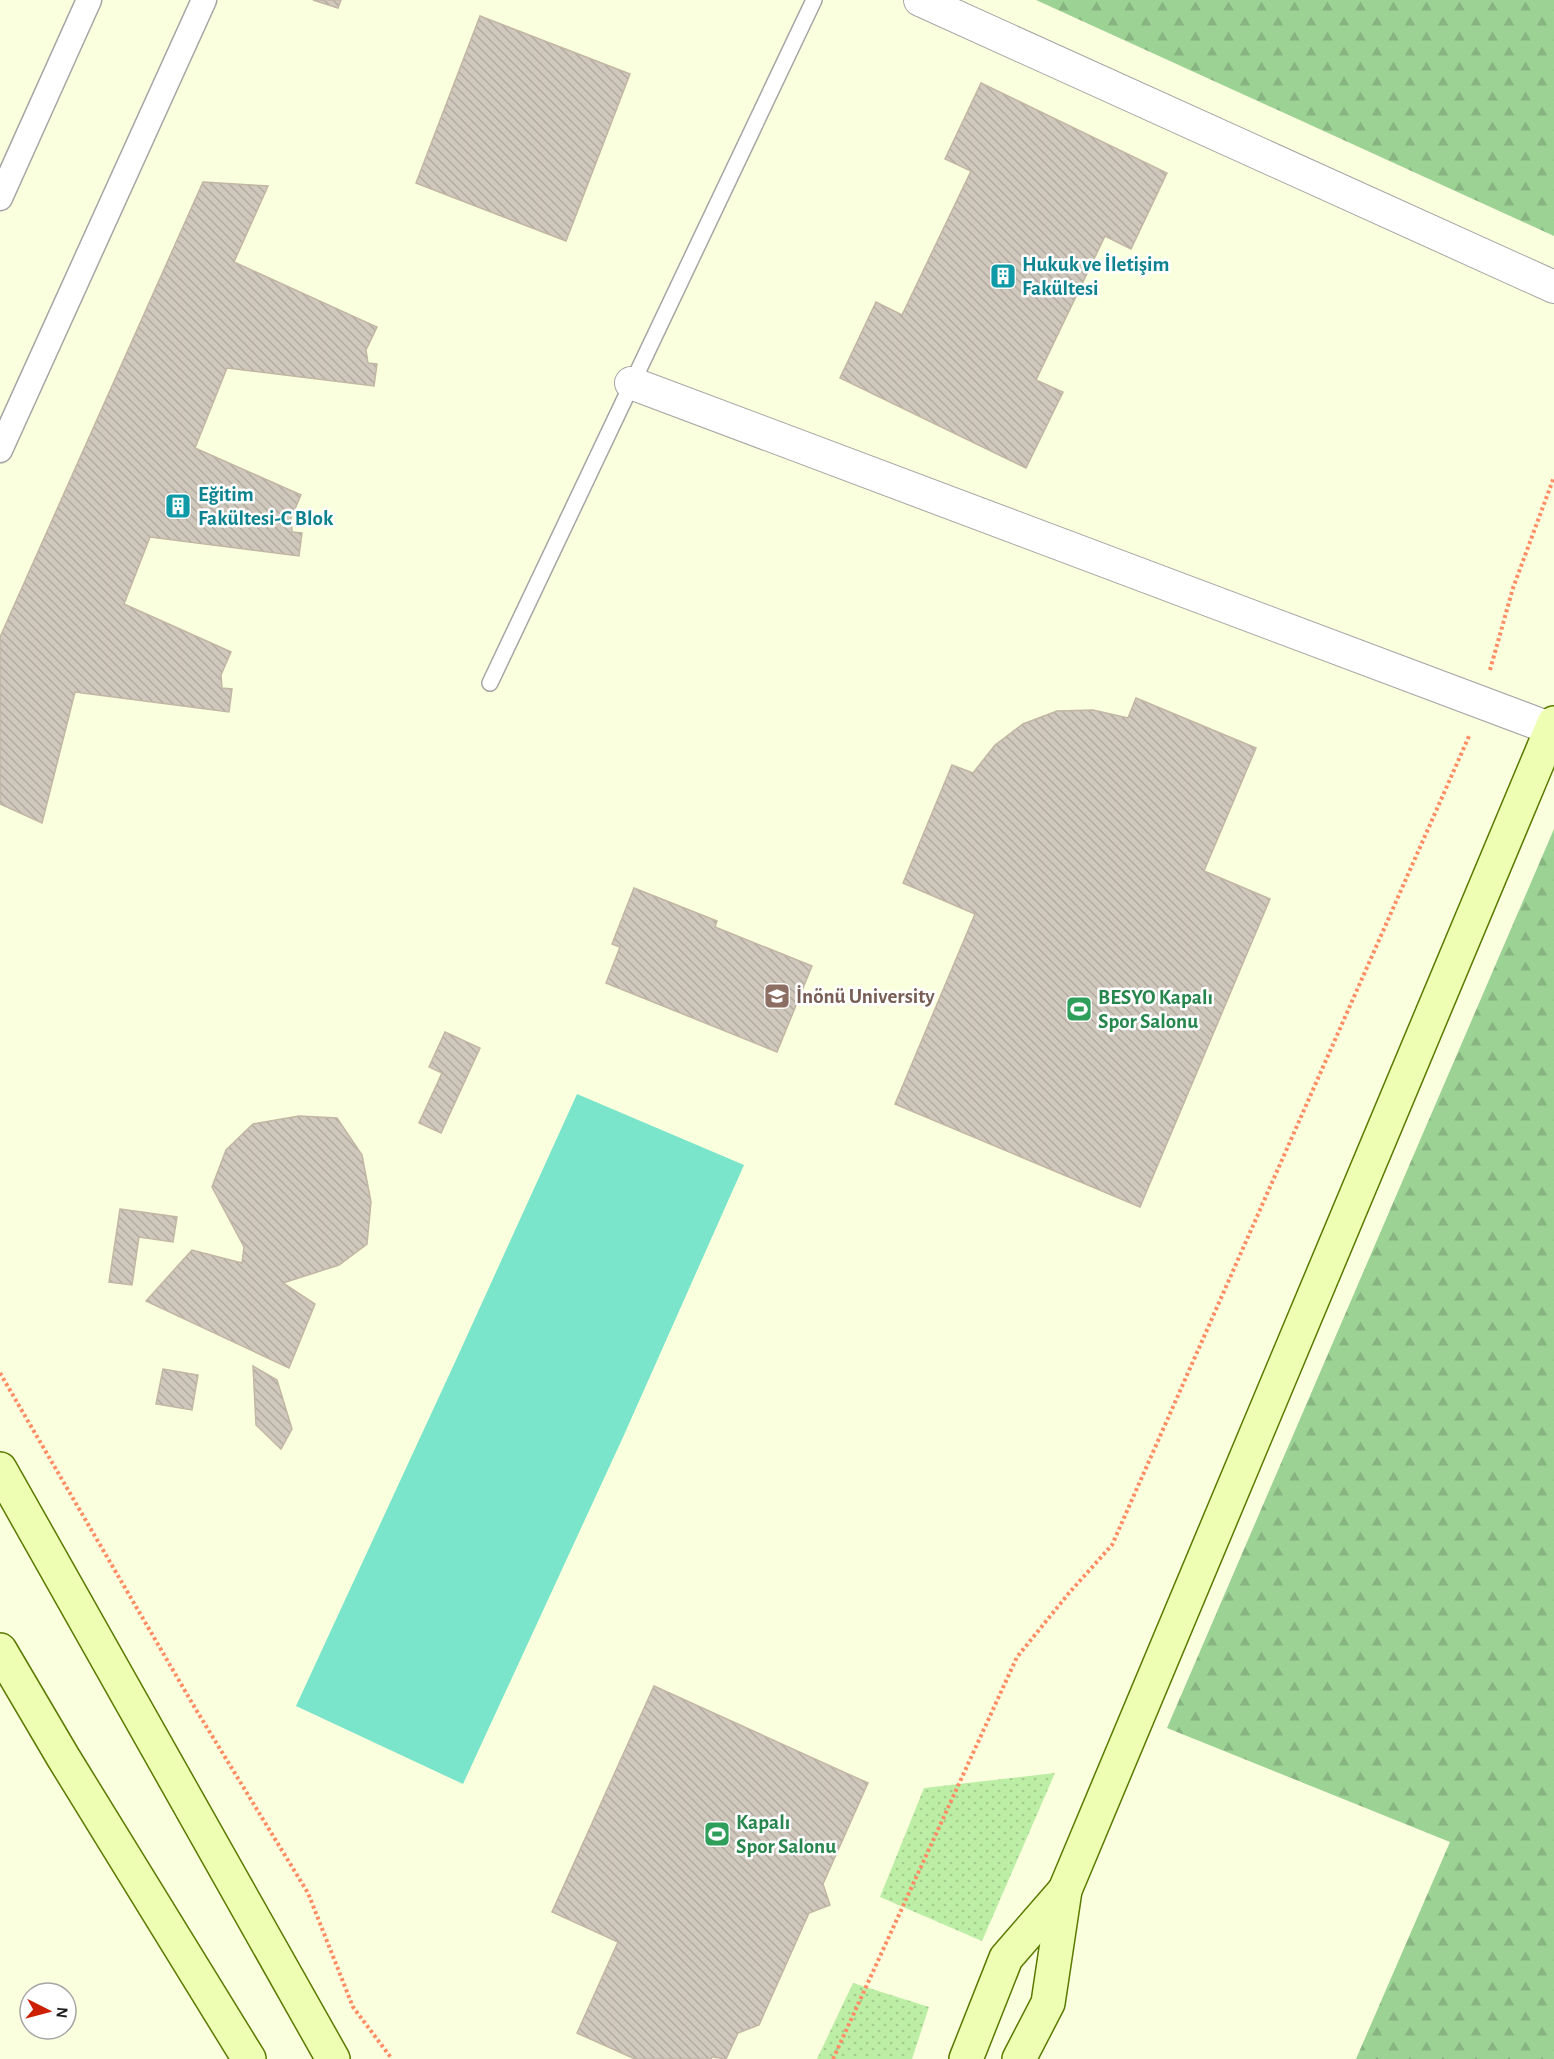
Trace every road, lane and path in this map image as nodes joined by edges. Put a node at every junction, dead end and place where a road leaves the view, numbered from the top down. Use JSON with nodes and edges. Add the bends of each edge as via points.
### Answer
{"nodes":[{"id":1,"x":89,"y":0,"type":"edge"},
{"id":2,"x":204,"y":0,"type":"edge"},
{"id":3,"x":814,"y":0,"type":"edge"},
{"id":4,"x":920,"y":0,"type":"edge"},
{"id":5,"x":0,"y":198,"type":"edge"},
{"id":6,"x":1554,"y":287,"type":"edge"},
{"id":7,"x":631,"y":383,"type":"junction"},
{"id":8,"x":0,"y":450,"type":"edge"},
{"id":9,"x":1554,"y":477,"type":"edge"},
{"id":10,"x":490,"y":683,"type":"dead end"},
{"id":11,"x":1480,"y":702,"type":"junction"},
{"id":12,"x":1553,"y":726,"type":"edge"},
{"id":13,"x":0,"y":1373,"type":"edge"},
{"id":14,"x":0,"y":1469,"type":"edge"},
{"id":15,"x":0,"y":1650,"type":"edge"},
{"id":16,"x":1065,"y":1890,"type":"junction"},
{"id":17,"x":249,"y":2059,"type":"edge"},
{"id":18,"x":333,"y":2059,"type":"edge"},
{"id":19,"x":392,"y":2059,"type":"edge"},
{"id":20,"x":833,"y":2059,"type":"edge"},
{"id":21,"x":966,"y":2059,"type":"edge"},
{"id":22,"x":1019,"y":2059,"type":"edge"}],
"edges":[{"from":1,"to":5,"type":"street"},
{"from":2,"to":8,"type":"street"},
{"from":3,"to":7,"type":"lane"},
{"from":4,"to":6,"type":"street"},
{"from":7,"to":10,"type":"lane"},
{"from":7,"to":11,"type":"street"},
{"from":9,"to":11,"type":"path","via":[[1514,588]]},
{"from":11,"to":12,"type":"street"},
{"from":11,"to":20,"type":"path","via":[[1468,738],[1112,1545],[1017,1657]]},
{"from":12,"to":16,"type":"main road"},
{"from":13,"to":19,"type":"path","via":[[308,1893],[353,2007]]},
{"from":14,"to":18,"type":"main road"},
{"from":15,"to":17,"type":"main road"},
{"from":16,"to":21,"type":"main road","via":[[1006,1958]]},
{"from":16,"to":22,"type":"main road","via":[[1048,2003]]}]}
